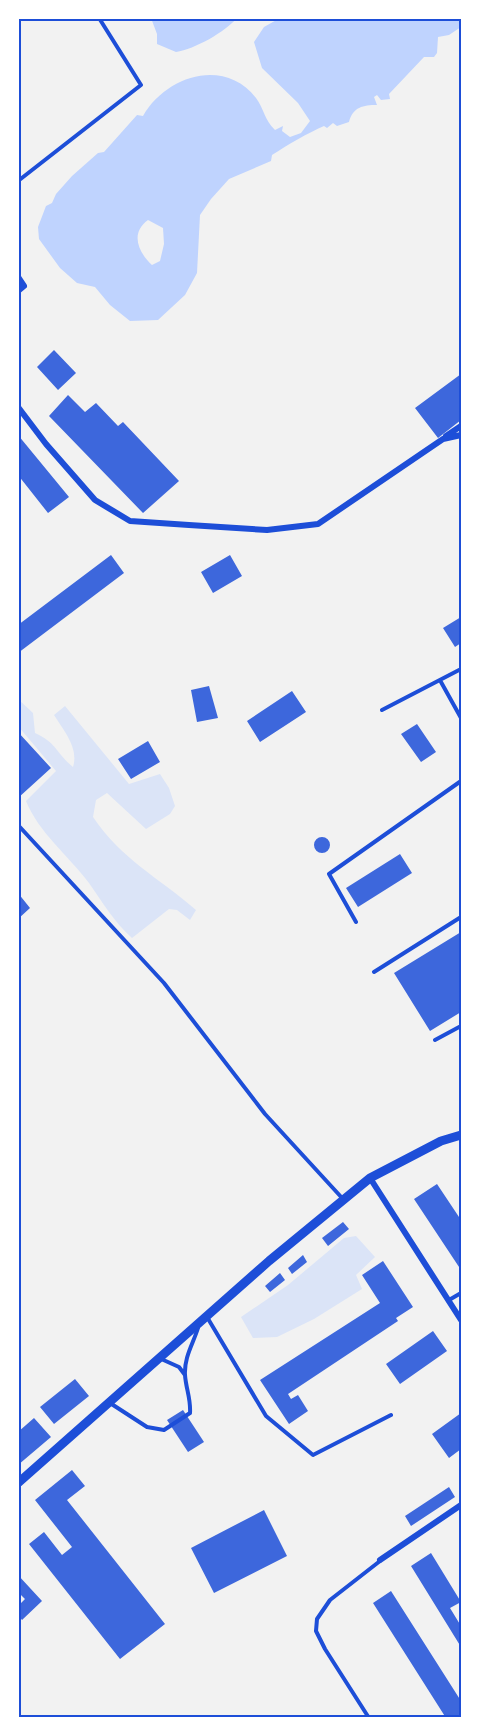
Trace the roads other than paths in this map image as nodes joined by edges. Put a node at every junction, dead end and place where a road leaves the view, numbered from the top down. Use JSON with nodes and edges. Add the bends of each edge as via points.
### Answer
{"nodes":[{"id":1,"x":99,"y":18,"type":"edge"},
{"id":2,"x":18,"y":181,"type":"edge"},
{"id":3,"x":18,"y":277,"type":"edge"},
{"id":4,"x":18,"y":291,"type":"edge"},
{"id":5,"x":18,"y":407,"type":"edge"},
{"id":6,"x":461,"y":426,"type":"edge"},
{"id":7,"x":461,"y":435,"type":"edge"},
{"id":8,"x":444,"y":439,"type":"junction"},
{"id":9,"x":461,"y":669,"type":"edge"},
{"id":10,"x":441,"y":682,"type":"junction"},
{"id":11,"x":382,"y":710,"type":"dead end"},
{"id":12,"x":461,"y":718,"type":"edge"},
{"id":13,"x":461,"y":781,"type":"edge"},
{"id":14,"x":18,"y":825,"type":"edge"},
{"id":15,"x":461,"y":916,"type":"edge"},
{"id":16,"x":356,"y":922,"type":"dead end"},
{"id":17,"x":374,"y":972,"type":"dead end"},
{"id":18,"x":461,"y":1026,"type":"edge"},
{"id":19,"x":435,"y":1040,"type":"dead end"},
{"id":20,"x":461,"y":1135,"type":"edge"},
{"id":21,"x":370,"y":1178,"type":"junction"},
{"id":22,"x":344,"y":1200,"type":"junction"},
{"id":23,"x":461,"y":1293,"type":"edge"},
{"id":24,"x":449,"y":1301,"type":"junction"},
{"id":25,"x":203,"y":1319,"type":"junction"},
{"id":26,"x":461,"y":1320,"type":"edge"},
{"id":27,"x":159,"y":1358,"type":"junction"},
{"id":28,"x":185,"y":1376,"type":"junction"},
{"id":29,"x":110,"y":1402,"type":"junction"},
{"id":30,"x":392,"y":1415,"type":"dead end"},
{"id":31,"x":18,"y":1483,"type":"edge"},
{"id":32,"x":461,"y":1505,"type":"edge"},
{"id":33,"x":380,"y":1560,"type":"joint"},
{"id":34,"x":369,"y":1718,"type":"edge"}],
"edges":[{"from":1,"to":2,"type":"lane","via":[[141,85]]},
{"from":3,"to":4,"type":"street","via":[[24,286]]},
{"from":5,"to":8,"type":"street","via":[[95,500],[130,521],[267,530],[318,524]]},
{"from":6,"to":8,"type":"street"},
{"from":7,"to":8,"type":"street"},
{"from":9,"to":10,"type":"lane"},
{"from":10,"to":11,"type":"lane"},
{"from":10,"to":12,"type":"lane"},
{"from":13,"to":16,"type":"lane","via":[[329,874]]},
{"from":14,"to":22,"type":"lane","via":[[164,983],[265,1114]]},
{"from":15,"to":17,"type":"lane"},
{"from":18,"to":19,"type":"lane"},
{"from":20,"to":21,"type":"street","via":[[441,1141]]},
{"from":21,"to":22,"type":"street"},
{"from":21,"to":24,"type":"street"},
{"from":22,"to":25,"type":"street"},
{"from":23,"to":24,"type":"lane"},
{"from":24,"to":26,"type":"street"},
{"from":25,"to":27,"type":"street"},
{"from":25,"to":28,"type":"lane","via":[[187,1354]]},
{"from":25,"to":30,"type":"lane","via":[[266,1416],[313,1455]]},
{"from":27,"to":28,"type":"lane","via":[[179,1367]]},
{"from":27,"to":29,"type":"street"},
{"from":28,"to":29,"type":"lane","via":[[190,1413],[164,1430],[147,1427]]},
{"from":29,"to":31,"type":"street"},
{"from":32,"to":33,"type":"street"},
{"from":33,"to":34,"type":"lane","via":[[330,1600],[317,1619],[316,1631]]}]}
